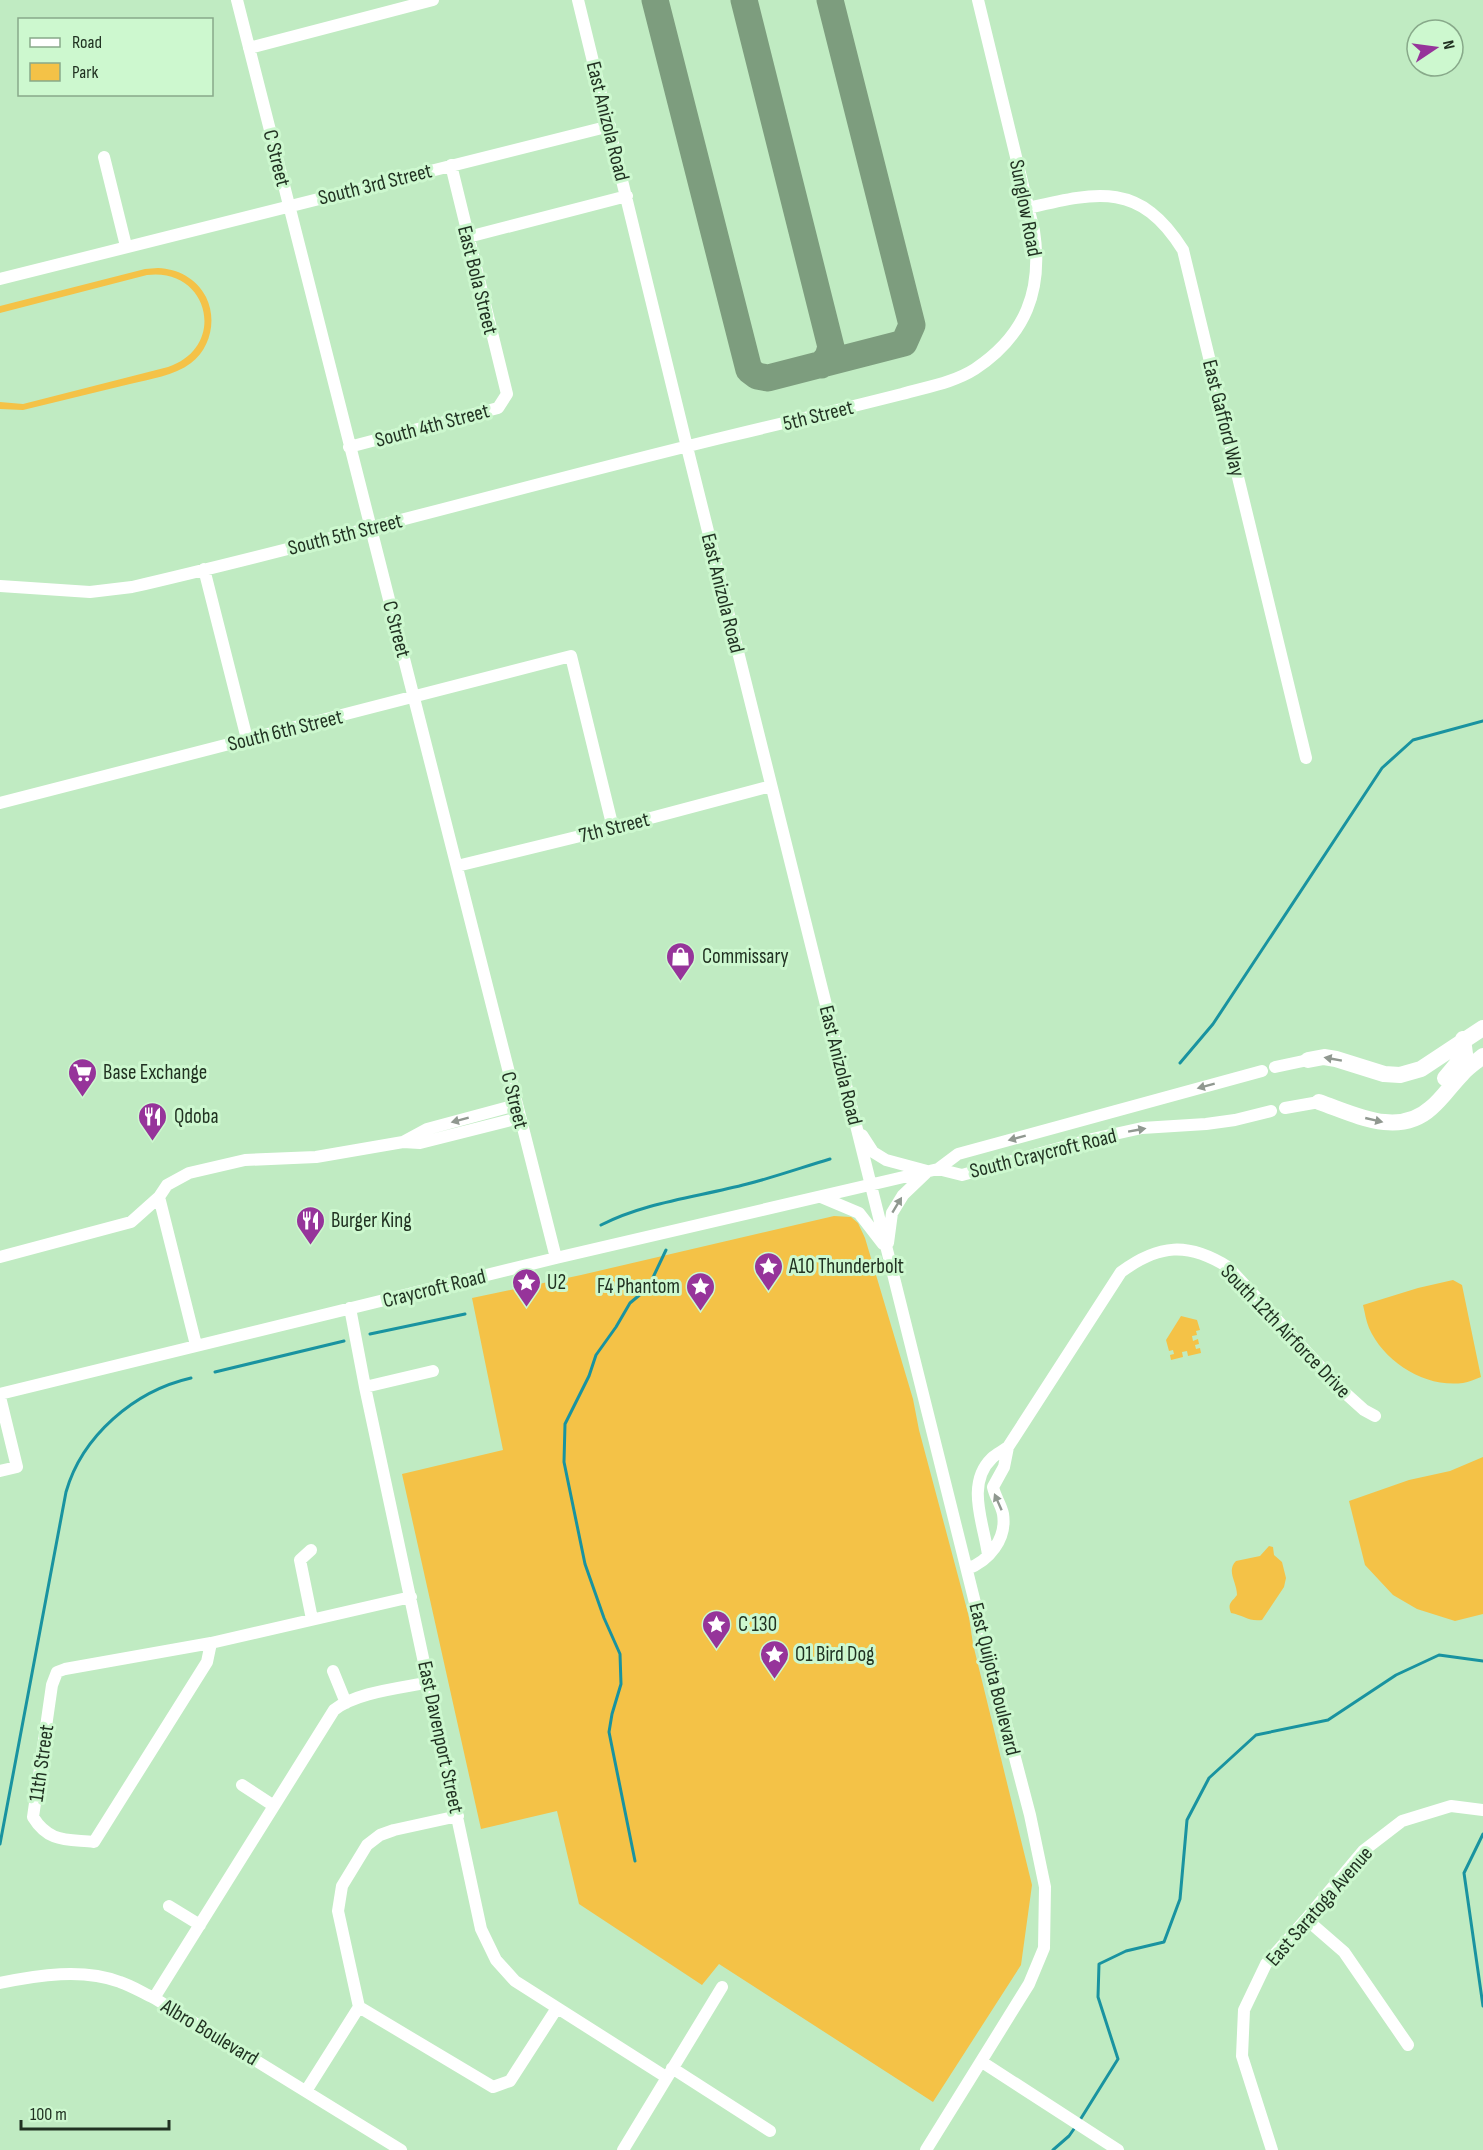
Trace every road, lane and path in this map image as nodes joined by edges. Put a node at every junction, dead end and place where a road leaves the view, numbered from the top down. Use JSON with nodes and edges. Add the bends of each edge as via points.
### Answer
{"nodes":[{"id":1,"x":237,"y":0,"type":"edge"},
{"id":2,"x":433,"y":0,"type":"edge"},
{"id":3,"x":578,"y":0,"type":"edge"},
{"id":4,"x":978,"y":0,"type":"edge"},
{"id":5,"x":408,"y":3,"type":"edge"},
{"id":6,"x":249,"y":48,"type":"junction"},
{"id":7,"x":610,"y":126,"type":"junction"},
{"id":8,"x":104,"y":157,"type":"dead end"},
{"id":9,"x":451,"y":165,"type":"junction"},
{"id":10,"x":627,"y":196,"type":"junction"},
{"id":11,"x":289,"y":206,"type":"junction"},
{"id":12,"x":1028,"y":208,"type":"junction"},
{"id":13,"x":468,"y":237,"type":"junction"},
{"id":14,"x":126,"y":246,"type":"junction"},
{"id":15,"x":0,"y":279,"type":"edge"},
{"id":16,"x":948,"y":381,"type":"joint"},
{"id":17,"x":507,"y":394,"type":"joint"},
{"id":18,"x":350,"y":447,"type":"junction"},
{"id":19,"x":687,"y":447,"type":"junction"},
{"id":20,"x":370,"y":528,"type":"junction"},
{"id":21,"x":204,"y":569,"type":"junction"},
{"id":22,"x":0,"y":586,"type":"edge"},
{"id":23,"x":414,"y":698,"type":"junction"},
{"id":24,"x":247,"y":739,"type":"junction"},
{"id":25,"x":1306,"y":758,"type":"dead end"},
{"id":26,"x":771,"y":786,"type":"junction"},
{"id":27,"x":0,"y":803,"type":"edge"},
{"id":28,"x":613,"y":828,"type":"junction"},
{"id":29,"x":457,"y":866,"type":"junction"},
{"id":30,"x":1483,"y":1028,"type":"edge"},
{"id":31,"x":1463,"y":1039,"type":"junction"},
{"id":32,"x":1483,"y":1056,"type":"edge"},
{"id":33,"x":1308,"y":1060,"type":"joint"},
{"id":34,"x":1275,"y":1067,"type":"dead end"},
{"id":35,"x":1262,"y":1071,"type":"dead end"},
{"id":36,"x":1440,"y":1100,"type":"junction"},
{"id":37,"x":1319,"y":1102,"type":"joint"},
{"id":38,"x":516,"y":1105,"type":"junction"},
{"id":39,"x":1285,"y":1108,"type":"dead end"},
{"id":40,"x":1271,"y":1111,"type":"dead end"},
{"id":41,"x":519,"y":1118,"type":"junction"},
{"id":42,"x":856,"y":1126,"type":"junction"},
{"id":43,"x":403,"y":1142,"type":"junction"},
{"id":44,"x":933,"y":1170,"type":"junction"},
{"id":45,"x":871,"y":1185,"type":"junction"},
{"id":46,"x":159,"y":1197,"type":"junction"},
{"id":47,"x":821,"y":1197,"type":"junction"},
{"id":48,"x":887,"y":1249,"type":"junction"},
{"id":49,"x":0,"y":1257,"type":"edge"},
{"id":50,"x":556,"y":1258,"type":"junction"},
{"id":51,"x":350,"y":1308,"type":"junction"},
{"id":52,"x":196,"y":1345,"type":"junction"},
{"id":53,"x":433,"y":1371,"type":"dead end"},
{"id":54,"x":365,"y":1387,"type":"junction"},
{"id":55,"x":0,"y":1396,"type":"edge"},
{"id":56,"x":1375,"y":1416,"type":"dead end"},
{"id":57,"x":1008,"y":1447,"type":"junction"},
{"id":58,"x":0,"y":1471,"type":"edge"},
{"id":59,"x":312,"y":1550,"type":"dead end"},
{"id":60,"x":988,"y":1555,"type":"junction"},
{"id":61,"x":967,"y":1569,"type":"junction"},
{"id":62,"x":411,"y":1597,"type":"junction"},
{"id":63,"x":312,"y":1619,"type":"junction"},
{"id":64,"x":211,"y":1642,"type":"junction"},
{"id":65,"x":333,"y":1671,"type":"dead end"},
{"id":66,"x":430,"y":1682,"type":"junction"},
{"id":67,"x":345,"y":1703,"type":"junction"},
{"id":68,"x":242,"y":1785,"type":"dead end"},
{"id":69,"x":274,"y":1806,"type":"junction"},
{"id":70,"x":1483,"y":1810,"type":"edge"},
{"id":71,"x":458,"y":1816,"type":"junction"},
{"id":72,"x":169,"y":1906,"type":"dead end"},
{"id":73,"x":1306,"y":1920,"type":"junction"},
{"id":74,"x":200,"y":1925,"type":"junction"},
{"id":75,"x":0,"y":1983,"type":"edge"},
{"id":76,"x":722,"y":1987,"type":"dead end"},
{"id":77,"x":154,"y":1998,"type":"junction"},
{"id":78,"x":359,"y":2007,"type":"junction"},
{"id":79,"x":556,"y":2008,"type":"junction"},
{"id":80,"x":1408,"y":2045,"type":"dead end"},
{"id":81,"x":982,"y":2062,"type":"junction"},
{"id":82,"x":669,"y":2073,"type":"junction"},
{"id":83,"x":306,"y":2091,"type":"junction"},
{"id":84,"x":770,"y":2131,"type":"dead end"},
{"id":85,"x":401,"y":2150,"type":"edge"},
{"id":86,"x":623,"y":2150,"type":"edge"},
{"id":87,"x":927,"y":2150,"type":"edge"},
{"id":88,"x":1118,"y":2150,"type":"edge"},
{"id":89,"x":1272,"y":2150,"type":"edge"}],
"edges":[{"from":1,"to":6,"type":"street","name":"C Street"},
{"from":2,"to":5,"type":"street"},
{"from":3,"to":7,"type":"street","name":"East Anizola Road"},
{"from":4,"to":12,"type":"street","name":"Sunglow Road"},
{"from":5,"to":6,"type":"street"},
{"from":6,"to":11,"type":"street","name":"C Street"},
{"from":7,"to":9,"type":"street","name":"South 3rd Street"},
{"from":7,"to":10,"type":"street","name":"East Anizola Road"},
{"from":8,"to":14,"type":"street"},
{"from":9,"to":11,"type":"street","name":"South 3rd Street"},
{"from":9,"to":13,"type":"street","name":"East Bola Street"},
{"from":10,"to":13,"type":"street"},
{"from":10,"to":19,"type":"street","name":"East Anizola Road"},
{"from":11,"to":14,"type":"street","name":"South 3rd Street"},
{"from":11,"to":18,"type":"street","name":"C Street"},
{"from":12,"to":16,"type":"street","name":"Sunglow Road","via":[[1037,251],[1034,293],[1028,309],[1000,349],[974,370]]},
{"from":12,"to":25,"type":"street","name":"East Gafford Way","via":[[1089,195],[1120,198],[1159,217],[1183,250]]},
{"from":13,"to":17,"type":"street","name":"East Bola Street"},
{"from":14,"to":15,"type":"street","name":"South 3rd Street"},
{"from":16,"to":19,"type":"street","name":"5th Street"},
{"from":17,"to":18,"type":"street","name":"South 4th Street","via":[[498,408]]},
{"from":18,"to":20,"type":"street","name":"C Street"},
{"from":19,"to":20,"type":"street","name":"South 5th Street"},
{"from":19,"to":26,"type":"street","name":"East Anizola Road"},
{"from":20,"to":21,"type":"street","name":"South 5th Street"},
{"from":20,"to":23,"type":"street","name":"C Street"},
{"from":21,"to":22,"type":"street","name":"South 5th Street","via":[[132,587],[90,592]]},
{"from":21,"to":24,"type":"street"},
{"from":23,"to":24,"type":"street","name":"South 6th Street"},
{"from":23,"to":28,"type":"street","name":"South 6th Street","via":[[571,656]]},
{"from":23,"to":29,"type":"street","name":"C Street"},
{"from":24,"to":27,"type":"street","name":"South 6th Street"},
{"from":26,"to":28,"type":"street","name":"7th Street"},
{"from":26,"to":42,"type":"street","name":"East Anizola Road"},
{"from":28,"to":29,"type":"street","name":"7th Street"},
{"from":29,"to":38,"type":"street","name":"C Street"},
{"from":30,"to":31,"type":"main road"},
{"from":31,"to":33,"type":"main road","one_way":true,"via":[[1421,1069],[1400,1075],[1324,1057]]},
{"from":31,"to":36,"type":"main road","via":[[1465,1054],[1445,1077]]},
{"from":32,"to":36,"type":"main road","via":[[1463,1072]]},
{"from":33,"to":34,"type":"street"},
{"from":35,"to":44,"type":"street","name":"South Craycroft Road","one_way":true,"via":[[958,1154]]},
{"from":37,"to":36,"type":"main road","one_way":true,"via":[[1392,1124],[1414,1119]]},
{"from":37,"to":39,"type":"street"},
{"from":38,"to":41,"type":"street","name":"C Street"},
{"from":38,"to":43,"type":"street","one_way":true,"via":[[428,1129]]},
{"from":44,"to":40,"type":"street","name":"South Craycroft Road","one_way":true,"via":[[962,1175],[1142,1128],[1206,1124]]},
{"from":41,"to":43,"type":"street","via":[[420,1143]]},
{"from":41,"to":50,"type":"street","name":"C Street"},
{"from":42,"to":44,"type":"street","via":[[873,1152],[882,1158]]},
{"from":42,"to":45,"type":"street","name":"East Anizola Road"},
{"from":43,"to":46,"type":"street","via":[[316,1157],[245,1160],[182,1176],[167,1185]]},
{"from":44,"to":45,"type":"street","name":"Craycroft Road"},
{"from":48,"to":44,"type":"street","one_way":true,"via":[[892,1213],[903,1195]]},
{"from":45,"to":47,"type":"street","name":"Craycroft Road"},
{"from":45,"to":48,"type":"street","name":"East Quijota Boulevard"},
{"from":46,"to":49,"type":"street","via":[[131,1222]]},
{"from":46,"to":52,"type":"street"},
{"from":47,"to":48,"type":"street","via":[[859,1213]]},
{"from":47,"to":50,"type":"street","name":"Craycroft Road"},
{"from":48,"to":61,"type":"street","name":"East Quijota Boulevard"},
{"from":50,"to":51,"type":"street","name":"Craycroft Road"},
{"from":51,"to":52,"type":"street","name":"Craycroft Road"},
{"from":51,"to":54,"type":"street","name":"East Davenport Street"},
{"from":52,"to":55,"type":"street","name":"Craycroft Road"},
{"from":53,"to":54,"type":"street"},
{"from":54,"to":62,"type":"street","name":"East Davenport Street"},
{"from":55,"to":58,"type":"street","via":[[17,1467]]},
{"from":56,"to":57,"type":"street","name":"South 12th Airforce Drive","via":[[1344,1392],[1228,1268],[1211,1257],[1188,1250],[1168,1250],[1148,1256],[1121,1272]]},
{"from":60,"to":57,"type":"street","name":"South 12th Airforce Drive","one_way":true,"via":[[994,1550],[1003,1524],[993,1487],[1004,1467]]},
{"from":57,"to":60,"type":"street","name":"South 12th Airforce Drive","via":[[992,1457],[978,1486]]},
{"from":59,"to":63,"type":"street","via":[[300,1560]]},
{"from":60,"to":61,"type":"street","name":"South 12th Airforce Drive"},
{"from":61,"to":81,"type":"street","name":"East Quijota Boulevard","via":[[1045,1887],[1044,1948],[1029,1984]]},
{"from":62,"to":63,"type":"street","name":"11th Street"},
{"from":62,"to":66,"type":"street","name":"East Davenport Street"},
{"from":63,"to":64,"type":"street","name":"11th Street"},
{"from":64,"to":64,"type":"street","name":"11th Street","via":[[57,1672],[33,1817],[50,1837],[94,1842],[207,1662]]},
{"from":65,"to":67,"type":"street"},
{"from":66,"to":67,"type":"street"},
{"from":66,"to":71,"type":"street","name":"East Davenport Street"},
{"from":67,"to":69,"type":"street","via":[[334,1710]]},
{"from":68,"to":69,"type":"street"},
{"from":69,"to":74,"type":"street"},
{"from":70,"to":73,"type":"street","name":"East Saratoga Avenue","via":[[1451,1806],[1402,1821],[1363,1851]]},
{"from":71,"to":78,"type":"street","via":[[380,1835],[368,1845],[342,1886],[338,1911]]},
{"from":71,"to":79,"type":"street","name":"East Davenport Street","via":[[481,1929],[489,1948],[515,1981]]},
{"from":72,"to":74,"type":"street"},
{"from":73,"to":80,"type":"street","via":[[1344,1952]]},
{"from":73,"to":89,"type":"street","name":"East Saratoga Avenue","via":[[1266,1964],[1244,2010],[1242,2056]]},
{"from":74,"to":77,"type":"street"},
{"from":75,"to":77,"type":"street","name":"Albro Boulevard","via":[[50,1974],[86,1975],[118,1981]]},
{"from":76,"to":82,"type":"street"},
{"from":77,"to":83,"type":"street","name":"Albro Boulevard"},
{"from":78,"to":79,"type":"street","via":[[493,2087],[510,2081]]},
{"from":78,"to":83,"type":"street"},
{"from":79,"to":82,"type":"street","name":"East Davenport Street"},
{"from":81,"to":87,"type":"street","name":"East Quijota Boulevard"},
{"from":81,"to":88,"type":"street"},
{"from":82,"to":84,"type":"street","name":"East Davenport Street"},
{"from":82,"to":86,"type":"street"},
{"from":83,"to":85,"type":"street","name":"Albro Boulevard"}]}
